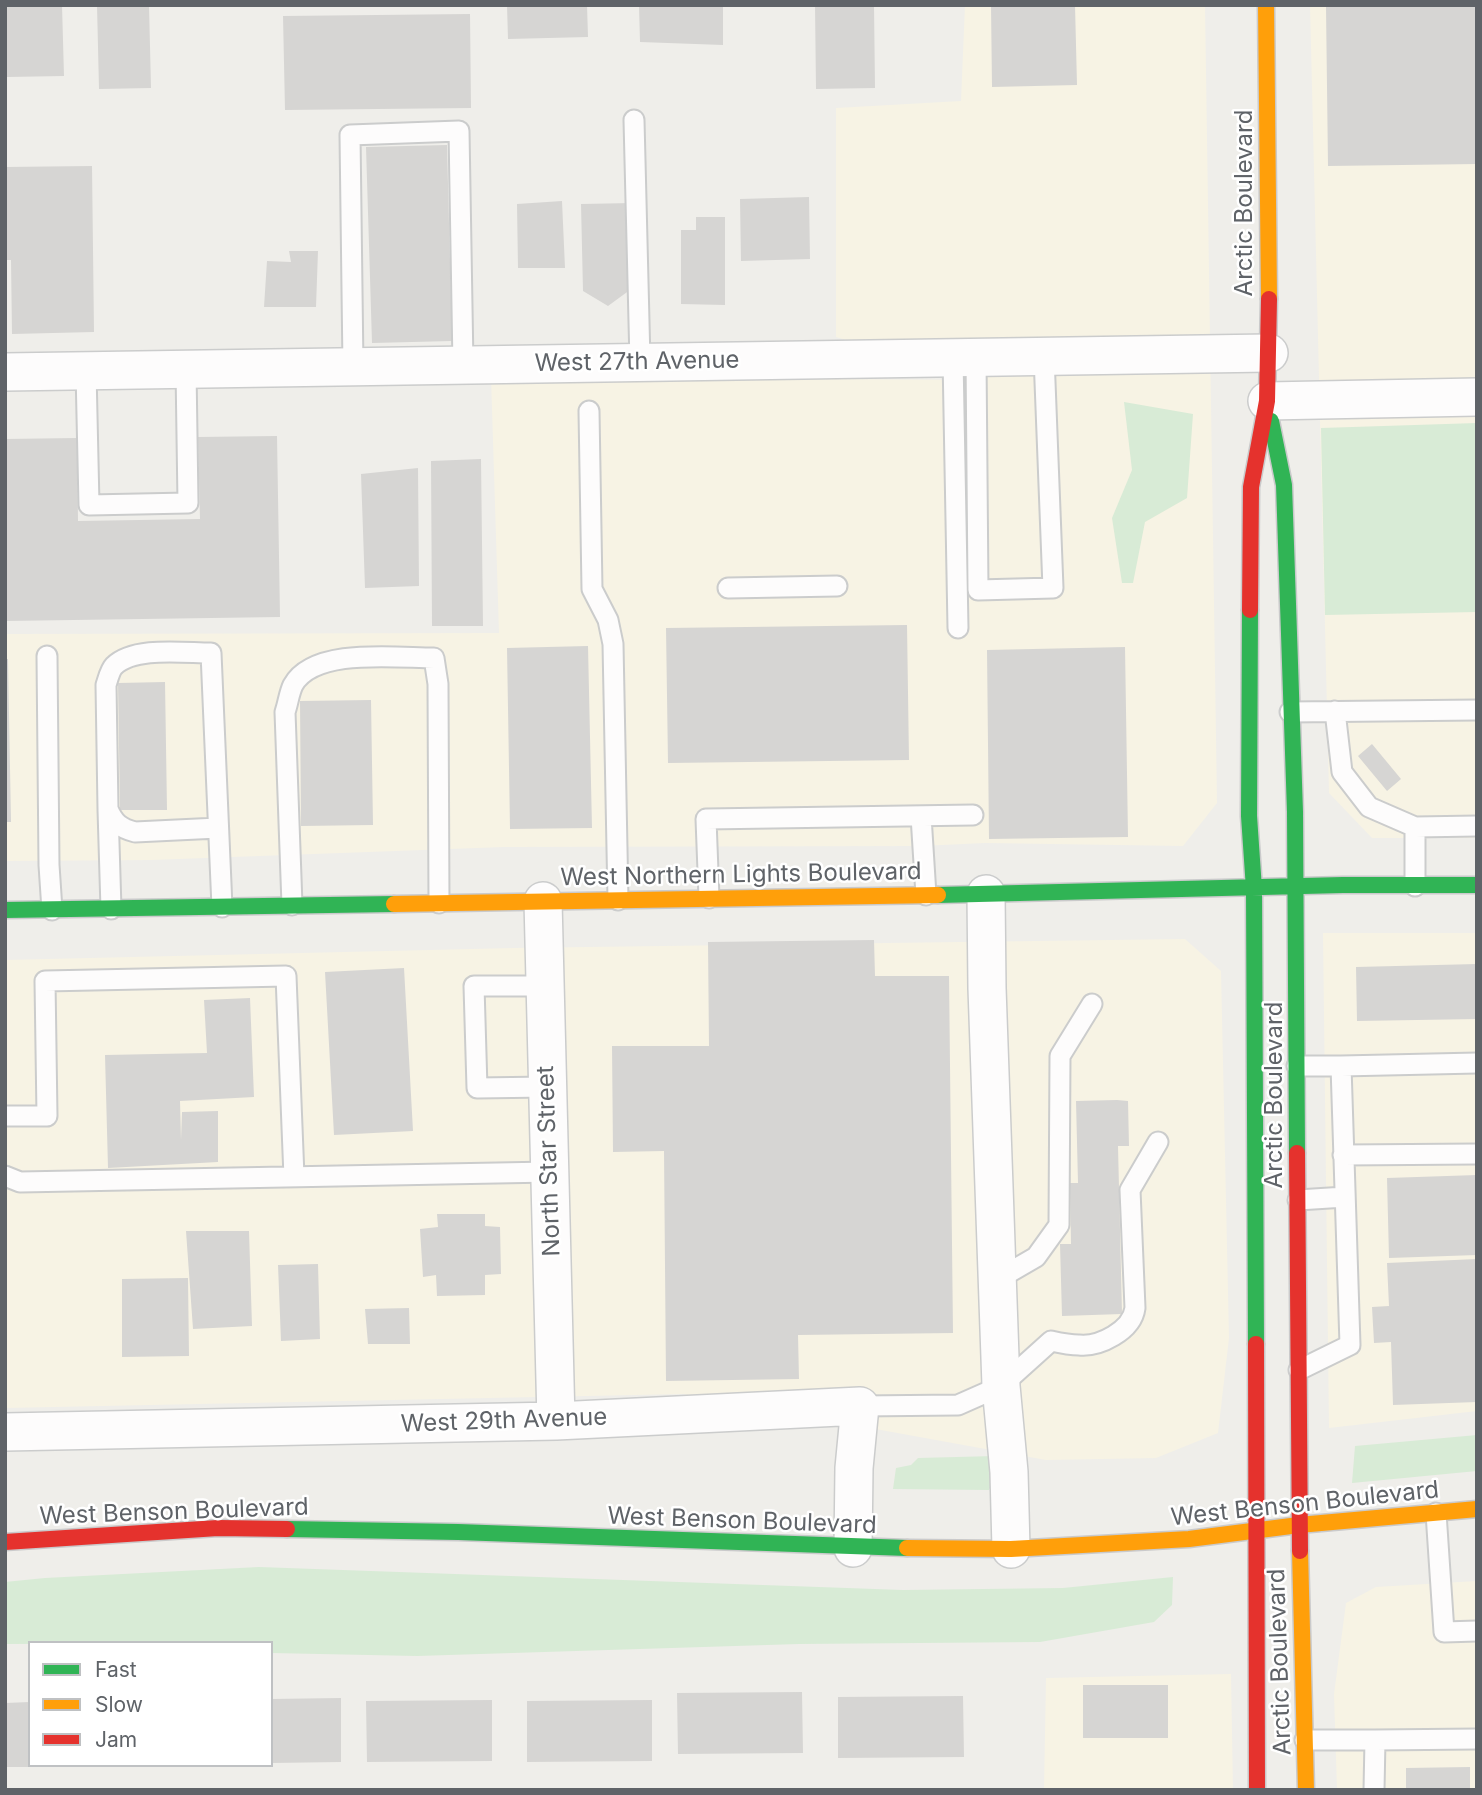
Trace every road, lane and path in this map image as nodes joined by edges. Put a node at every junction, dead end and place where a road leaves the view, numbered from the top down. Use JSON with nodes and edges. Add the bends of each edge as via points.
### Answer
{"nodes":[{"id":1,"x":1266,"y":5,"type":"edge"},
{"id":2,"x":634,"y":120,"type":"dead end"},
{"id":3,"x":1269,"y":353,"type":"junction"},
{"id":4,"x":1044,"y":356,"type":"junction"},
{"id":5,"x":965,"y":358,"type":"junction"},
{"id":6,"x":640,"y":362,"type":"junction"},
{"id":7,"x":463,"y":365,"type":"junction"},
{"id":8,"x":353,"y":367,"type":"junction"},
{"id":9,"x":186,"y":369,"type":"junction"},
{"id":10,"x":86,"y":371,"type":"junction"},
{"id":11,"x":5,"y":372,"type":"edge"},
{"id":12,"x":1477,"y":397,"type":"edge"},
{"id":13,"x":1266,"y":401,"type":"junction"},
{"id":14,"x":589,"y":411,"type":"dead end"},
{"id":15,"x":836,"y":586,"type":"dead end"},
{"id":16,"x":727,"y":588,"type":"dead end"},
{"id":17,"x":958,"y":628,"type":"dead end"},
{"id":18,"x":47,"y":656,"type":"dead end"},
{"id":19,"x":1477,"y":710,"type":"edge"},
{"id":20,"x":1335,"y":711,"type":"junction"},
{"id":21,"x":1290,"y":712,"type":"junction"},
{"id":22,"x":108,"y":809,"type":"junction"},
{"id":23,"x":973,"y":815,"type":"dead end"},
{"id":24,"x":921,"y":816,"type":"junction"},
{"id":25,"x":1477,"y":826,"type":"edge"},
{"id":26,"x":1415,"y":827,"type":"junction"},
{"id":27,"x":218,"y":828,"type":"junction"},
{"id":28,"x":1477,"y":885,"type":"edge"},
{"id":29,"x":1415,"y":886,"type":"junction"},
{"id":30,"x":1296,"y":887,"type":"junction"},
{"id":31,"x":1254,"y":888,"type":"junction"},
{"id":32,"x":986,"y":894,"type":"junction"},
{"id":33,"x":926,"y":895,"type":"junction"},
{"id":34,"x":709,"y":898,"type":"junction"},
{"id":35,"x":618,"y":900,"type":"junction"},
{"id":36,"x":543,"y":901,"type":"junction"},
{"id":37,"x":439,"y":903,"type":"junction"},
{"id":38,"x":292,"y":905,"type":"junction"},
{"id":39,"x":222,"y":906,"type":"junction"},
{"id":40,"x":111,"y":909,"type":"junction"},
{"id":41,"x":5,"y":910,"type":"edge"},
{"id":42,"x":52,"y":910,"type":"junction"},
{"id":43,"x":545,"y":986,"type":"junction"},
{"id":44,"x":1093,"y":1004,"type":"dead end"},
{"id":45,"x":1477,"y":1063,"type":"edge"},
{"id":46,"x":1297,"y":1066,"type":"junction"},
{"id":47,"x":1340,"y":1066,"type":"junction"},
{"id":48,"x":547,"y":1087,"type":"junction"},
{"id":49,"x":5,"y":1116,"type":"edge"},
{"id":50,"x":1158,"y":1142,"type":"dead end"},
{"id":51,"x":1477,"y":1154,"type":"edge"},
{"id":52,"x":1343,"y":1155,"type":"junction"},
{"id":53,"x":550,"y":1172,"type":"junction"},
{"id":54,"x":5,"y":1176,"type":"edge"},
{"id":55,"x":294,"y":1177,"type":"junction"},
{"id":56,"x":1345,"y":1197,"type":"junction"},
{"id":57,"x":1298,"y":1200,"type":"junction"},
{"id":58,"x":998,"y":1279,"type":"junction"},
{"id":59,"x":1298,"y":1370,"type":"junction"},
{"id":60,"x":1001,"y":1386,"type":"junction"},
{"id":61,"x":860,"y":1406,"type":"junction"},
{"id":62,"x":555,"y":1420,"type":"junction"},
{"id":63,"x":5,"y":1432,"type":"edge"},
{"id":64,"x":1477,"y":1510,"type":"edge"},
{"id":65,"x":1436,"y":1513,"type":"junction"},
{"id":66,"x":1299,"y":1525,"type":"junction"},
{"id":67,"x":1258,"y":1531,"type":"junction"},
{"id":68,"x":5,"y":1542,"type":"edge"},
{"id":69,"x":853,"y":1548,"type":"junction"},
{"id":70,"x":1011,"y":1549,"type":"junction"},
{"id":71,"x":1477,"y":1631,"type":"edge"},
{"id":72,"x":1477,"y":1739,"type":"edge"},
{"id":73,"x":1305,"y":1740,"type":"junction"},
{"id":74,"x":1375,"y":1740,"type":"junction"},
{"id":75,"x":1257,"y":1790,"type":"edge"},
{"id":76,"x":1306,"y":1790,"type":"edge"},
{"id":77,"x":1374,"y":1790,"type":"edge"}],
"edges":[{"from":1,"to":3,"type":"main road","name":"Arctic Boulevard"},
{"from":2,"to":6,"type":"lane"},
{"from":3,"to":4,"type":"street","name":"West 27th Avenue"},
{"from":3,"to":13,"type":"main road","name":"Arctic Boulevard"},
{"from":4,"to":5,"type":"street","name":"West 27th Avenue"},
{"from":4,"to":5,"type":"lane","via":[[1053,588],[978,590]]},
{"from":5,"to":6,"type":"street","name":"West 27th Avenue"},
{"from":5,"to":17,"type":"lane"},
{"from":6,"to":7,"type":"street","name":"West 27th Avenue"},
{"from":7,"to":8,"type":"street","name":"West 27th Avenue"},
{"from":7,"to":8,"type":"lane","via":[[459,131],[350,135]]},
{"from":8,"to":9,"type":"street","name":"West 27th Avenue"},
{"from":9,"to":10,"type":"street","name":"West 27th Avenue"},
{"from":9,"to":10,"type":"lane","via":[[188,503],[89,505]]},
{"from":10,"to":11,"type":"street","name":"West 27th Avenue"},
{"from":12,"to":13,"type":"street"},
{"from":13,"to":21,"type":"main road","name":"Arctic Boulevard","via":[[1284,485]]},
{"from":13,"to":31,"type":"main road","name":"Arctic Boulevard","via":[[1251,487]]},
{"from":14,"to":35,"type":"lane","via":[[592,589],[608,620],[613,643]]},
{"from":15,"to":16,"type":"lane"},
{"from":18,"to":42,"type":"lane"},
{"from":19,"to":20,"type":"lane"},
{"from":20,"to":21,"type":"lane"},
{"from":20,"to":26,"type":"lane","via":[[1342,772],[1369,807]]},
{"from":21,"to":30,"type":"main road","name":"Arctic Boulevard"},
{"from":22,"to":27,"type":"lane","via":[[113,821],[135,832]]},
{"from":22,"to":27,"type":"lane","via":[[106,685],[112,667],[141,653],[211,653]]},
{"from":22,"to":40,"type":"lane"},
{"from":23,"to":24,"type":"lane"},
{"from":24,"to":33,"type":"lane"},
{"from":24,"to":34,"type":"lane","via":[[706,819]]},
{"from":25,"to":26,"type":"lane"},
{"from":26,"to":29,"type":"lane"},
{"from":27,"to":39,"type":"lane"},
{"from":28,"to":29,"type":"main road","name":"West Northern Lights Boulevard"},
{"from":29,"to":30,"type":"main road","name":"West Northern Lights Boulevard"},
{"from":30,"to":31,"type":"main road","name":"West Northern Lights Boulevard"},
{"from":30,"to":46,"type":"main road","name":"Arctic Boulevard"},
{"from":31,"to":32,"type":"main road","name":"West Northern Lights Boulevard"},
{"from":31,"to":67,"type":"main road","name":"Arctic Boulevard"},
{"from":32,"to":33,"type":"main road","name":"West Northern Lights Boulevard"},
{"from":32,"to":58,"type":"street"},
{"from":33,"to":34,"type":"main road","name":"West Northern Lights Boulevard"},
{"from":34,"to":35,"type":"main road","name":"West Northern Lights Boulevard"},
{"from":35,"to":36,"type":"main road","name":"West Northern Lights Boulevard"},
{"from":36,"to":37,"type":"main road","name":"West Northern Lights Boulevard"},
{"from":36,"to":43,"type":"street","name":"North Star Street"},
{"from":37,"to":38,"type":"main road","name":"West Northern Lights Boulevard"},
{"from":37,"to":38,"type":"lane","via":[[434,658],[348,657],[316,664],[294,684],[285,712]]},
{"from":38,"to":39,"type":"main road","name":"West Northern Lights Boulevard"},
{"from":39,"to":40,"type":"main road","name":"West Northern Lights Boulevard"},
{"from":40,"to":42,"type":"main road","name":"West Northern Lights Boulevard"},
{"from":41,"to":42,"type":"main road","name":"West Northern Lights Boulevard"},
{"from":43,"to":48,"type":"street","name":"North Star Street"},
{"from":43,"to":48,"type":"lane","via":[[474,986],[477,1087]]},
{"from":44,"to":58,"type":"lane","via":[[1060,1056],[1059,1225],[1036,1257]]},
{"from":45,"to":47,"type":"lane"},
{"from":46,"to":47,"type":"lane"},
{"from":46,"to":57,"type":"main road","name":"Arctic Boulevard"},
{"from":47,"to":52,"type":"lane"},
{"from":48,"to":53,"type":"street","name":"North Star Street"},
{"from":49,"to":55,"type":"lane","via":[[47,1116],[45,981],[286,975]]},
{"from":50,"to":60,"type":"lane","via":[[1130,1190],[1134,1315],[1119,1335],[1107,1339],[1082,1346],[1051,1341]]},
{"from":51,"to":52,"type":"lane"},
{"from":52,"to":56,"type":"lane"},
{"from":53,"to":55,"type":"lane"},
{"from":53,"to":62,"type":"street","name":"North Star Street"},
{"from":54,"to":55,"type":"lane","via":[[20,1182]]},
{"from":56,"to":57,"type":"lane"},
{"from":56,"to":59,"type":"lane","via":[[1350,1345]]},
{"from":57,"to":59,"type":"main road","name":"Arctic Boulevard"},
{"from":58,"to":60,"type":"street"},
{"from":59,"to":66,"type":"main road","name":"Arctic Boulevard"},
{"from":60,"to":61,"type":"lane","via":[[958,1405]]},
{"from":60,"to":70,"type":"street"},
{"from":61,"to":62,"type":"street","name":"West 29th Avenue"},
{"from":61,"to":69,"type":"street"},
{"from":62,"to":63,"type":"street","name":"West 29th Avenue"},
{"from":64,"to":65,"type":"main road","name":"West Benson Boulevard"},
{"from":65,"to":66,"type":"main road","name":"West Benson Boulevard"},
{"from":65,"to":71,"type":"lane","via":[[1444,1632]]},
{"from":66,"to":67,"type":"main road","name":"West Benson Boulevard"},
{"from":66,"to":73,"type":"main road","name":"Arctic Boulevard"},
{"from":67,"to":70,"type":"main road","name":"West Benson Boulevard"},
{"from":67,"to":75,"type":"main road","name":"Arctic Boulevard"},
{"from":68,"to":69,"type":"main road","name":"West Benson Boulevard","via":[[231,1528]]},
{"from":69,"to":70,"type":"main road","name":"West Benson Boulevard"},
{"from":72,"to":74,"type":"lane"},
{"from":73,"to":74,"type":"lane"},
{"from":73,"to":76,"type":"main road","name":"Arctic Boulevard"},
{"from":74,"to":77,"type":"lane"}]}
